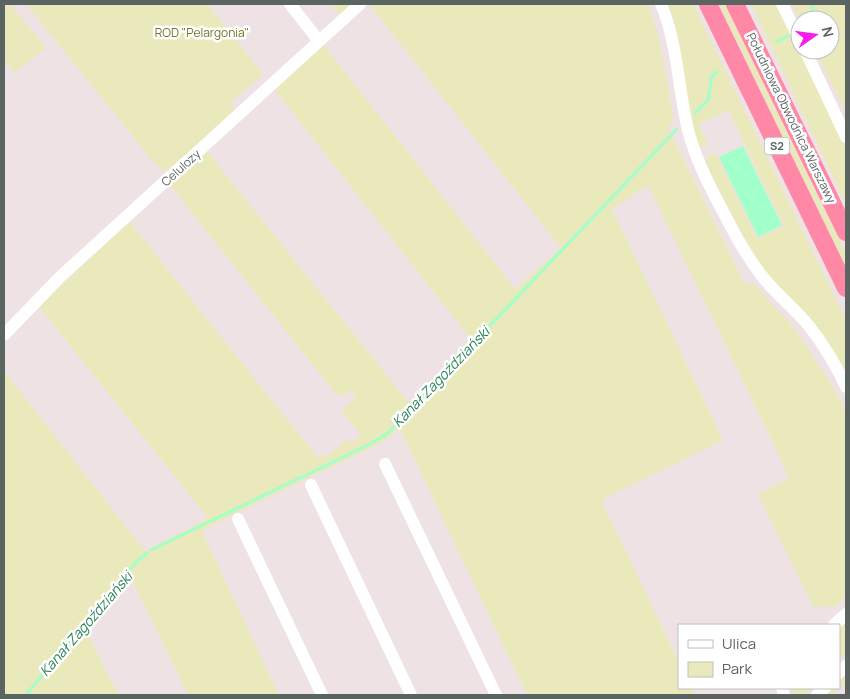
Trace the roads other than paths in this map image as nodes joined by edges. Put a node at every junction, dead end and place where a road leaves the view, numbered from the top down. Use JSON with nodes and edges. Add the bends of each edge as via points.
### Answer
{"nodes":[{"id":1,"x":290,"y":4,"type":"edge"},
{"id":2,"x":360,"y":4,"type":"edge"},
{"id":3,"x":661,"y":4,"type":"edge"},
{"id":4,"x":708,"y":4,"type":"edge"},
{"id":5,"x":735,"y":4,"type":"edge"},
{"id":6,"x":782,"y":4,"type":"edge"},
{"id":7,"x":790,"y":20,"type":"edge"},
{"id":8,"x":319,"y":41,"type":"junction"},
{"id":9,"x":810,"y":60,"type":"edge"},
{"id":10,"x":846,"y":137,"type":"edge"},
{"id":11,"x":846,"y":232,"type":"edge"},
{"id":12,"x":846,"y":288,"type":"edge"},
{"id":13,"x":4,"y":335,"type":"edge"},
{"id":14,"x":846,"y":387,"type":"edge"},
{"id":15,"x":385,"y":464,"type":"dead end"},
{"id":16,"x":311,"y":485,"type":"dead end"},
{"id":17,"x":238,"y":519,"type":"dead end"},
{"id":18,"x":846,"y":614,"type":"edge"},
{"id":19,"x":835,"y":624,"type":"edge"},
{"id":20,"x":322,"y":695,"type":"edge"},
{"id":21,"x":411,"y":695,"type":"edge"},
{"id":22,"x":496,"y":695,"type":"edge"}],
"edges":[{"from":1,"to":8,"type":"street"},
{"from":2,"to":8,"type":"street","name":"Celulozy"},
{"from":3,"to":14,"type":"street","via":[[688,130],[702,170],[751,261],[826,348]]},
{"from":4,"to":12,"type":"highway","name":"Południowa Obwodnica Warszawy","number":"S2"},
{"from":5,"to":11,"type":"highway","name":"Południowa Obwodnica Warszawy","number":"S2"},
{"from":6,"to":7,"type":"street"},
{"from":8,"to":13,"type":"street","name":"Celulozy","via":[[60,277]]},
{"from":9,"to":10,"type":"street"},
{"from":15,"to":22,"type":"street"},
{"from":16,"to":21,"type":"street"},
{"from":17,"to":20,"type":"street"},
{"from":18,"to":19,"type":"street"}]}
